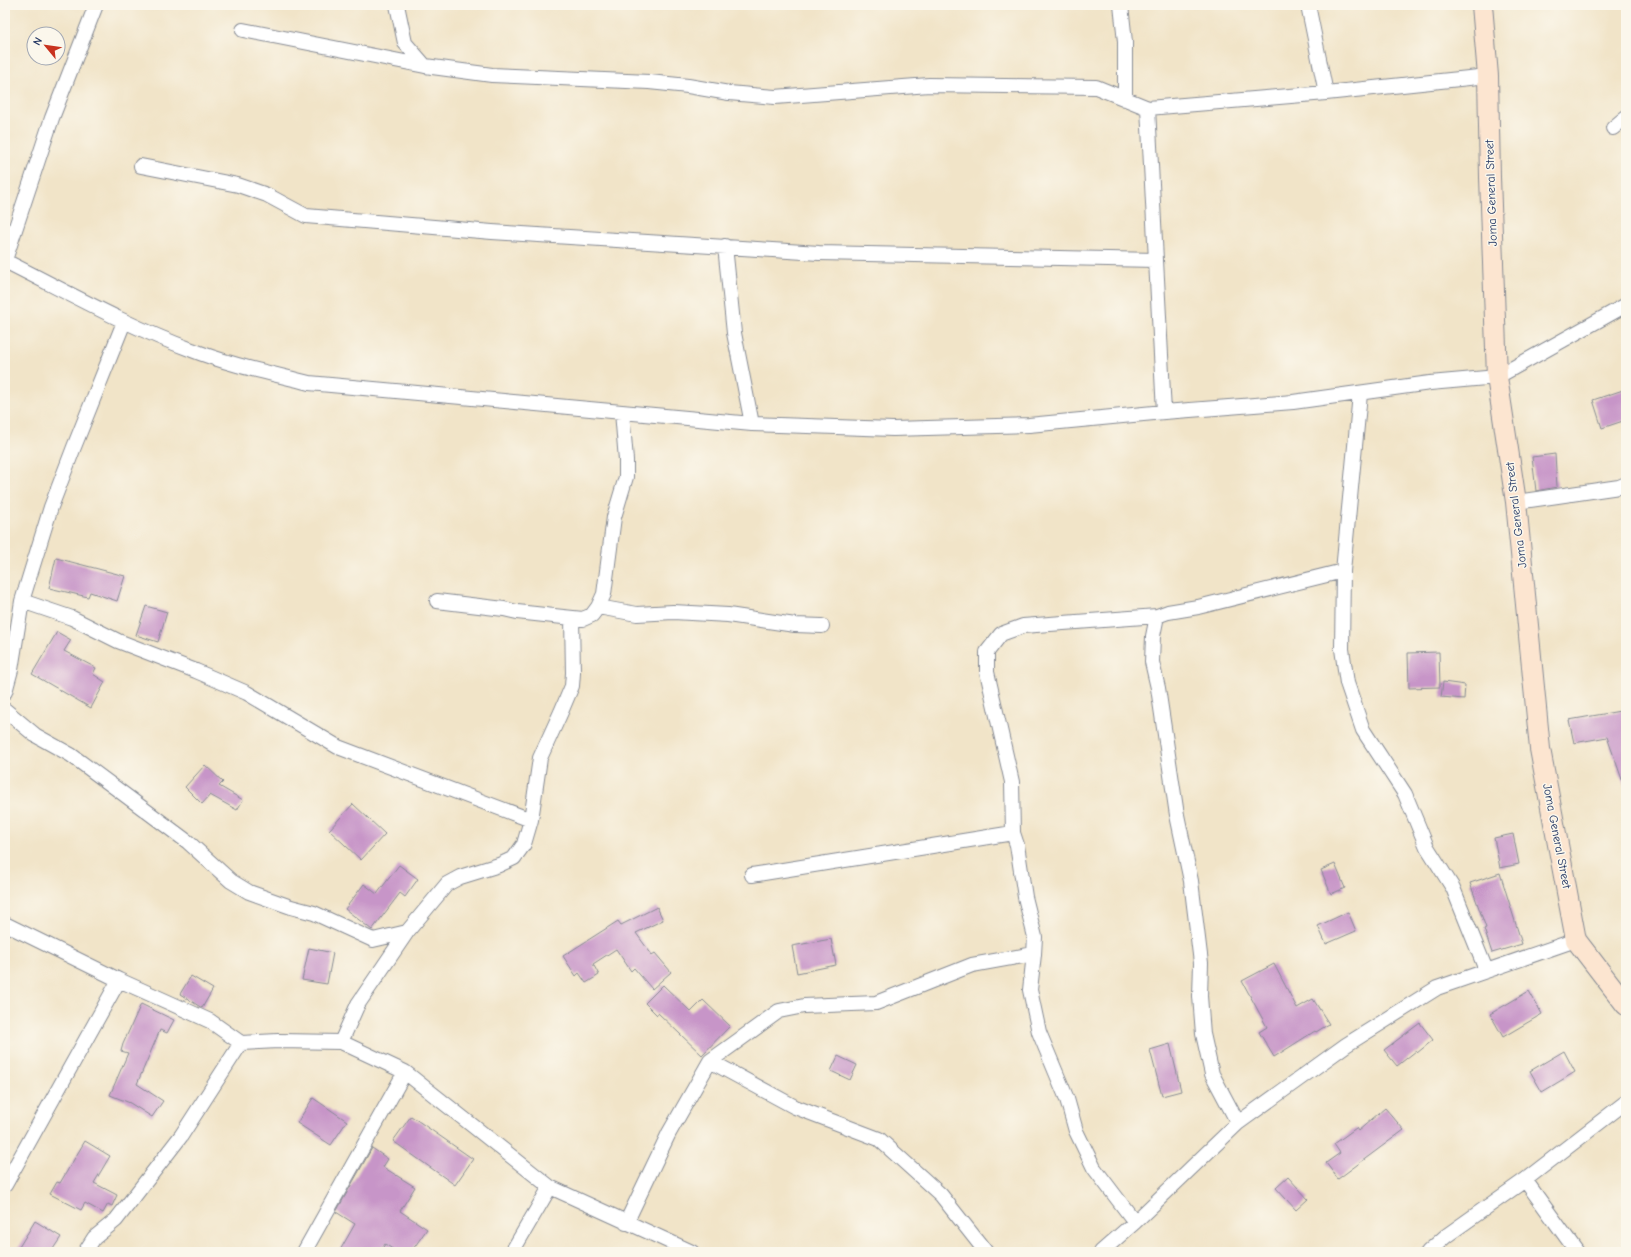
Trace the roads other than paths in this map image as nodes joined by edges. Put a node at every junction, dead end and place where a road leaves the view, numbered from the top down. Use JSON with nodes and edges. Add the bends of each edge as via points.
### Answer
{"nodes":[{"id":1,"x":96,"y":5,"type":"edge"},
{"id":2,"x":397,"y":5,"type":"edge"},
{"id":3,"x":1121,"y":5,"type":"edge"},
{"id":4,"x":1308,"y":5,"type":"edge"},
{"id":5,"x":1482,"y":5,"type":"edge"},
{"id":6,"x":243,"y":30,"type":"dead end"},
{"id":7,"x":425,"y":66,"type":"junction"},
{"id":8,"x":1488,"y":76,"type":"junction"},
{"id":9,"x":1326,"y":93,"type":"junction"},
{"id":10,"x":1125,"y":99,"type":"junction"},
{"id":11,"x":1148,"y":108,"type":"junction"},
{"id":12,"x":1626,"y":117,"type":"edge"},
{"id":13,"x":1613,"y":128,"type":"dead end"},
{"id":14,"x":141,"y":166,"type":"dead end"},
{"id":15,"x":725,"y":246,"type":"junction"},
{"id":16,"x":1156,"y":260,"type":"junction"},
{"id":17,"x":5,"y":261,"type":"edge"},
{"id":18,"x":1626,"y":305,"type":"edge"},
{"id":19,"x":124,"y":322,"type":"junction"},
{"id":20,"x":1497,"y":377,"type":"junction"},
{"id":21,"x":1360,"y":394,"type":"junction"},
{"id":22,"x":622,"y":412,"type":"junction"},
{"id":23,"x":1164,"y":412,"type":"junction"},
{"id":24,"x":752,"y":424,"type":"junction"},
{"id":25,"x":1626,"y":484,"type":"edge"},
{"id":26,"x":1516,"y":502,"type":"junction"},
{"id":27,"x":1343,"y":571,"type":"junction"},
{"id":28,"x":22,"y":601,"type":"junction"},
{"id":29,"x":438,"y":601,"type":"dead end"},
{"id":30,"x":598,"y":607,"type":"junction"},
{"id":31,"x":1157,"y":616,"type":"junction"},
{"id":32,"x":572,"y":618,"type":"junction"},
{"id":33,"x":822,"y":626,"type":"dead end"},
{"id":34,"x":5,"y":692,"type":"edge"},
{"id":35,"x":5,"y":710,"type":"edge"},
{"id":36,"x":531,"y":820,"type":"junction"},
{"id":37,"x":1013,"y":834,"type":"junction"},
{"id":38,"x":752,"y":875,"type":"dead end"},
{"id":39,"x":5,"y":924,"type":"edge"},
{"id":40,"x":407,"y":932,"type":"junction"},
{"id":41,"x":1576,"y":940,"type":"junction"},
{"id":42,"x":1034,"y":954,"type":"junction"},
{"id":43,"x":1486,"y":970,"type":"junction"},
{"id":44,"x":119,"y":980,"type":"junction"},
{"id":45,"x":1626,"y":1006,"type":"edge"},
{"id":46,"x":341,"y":1042,"type":"junction"},
{"id":47,"x":241,"y":1043,"type":"junction"},
{"id":48,"x":710,"y":1061,"type":"junction"},
{"id":49,"x":405,"y":1072,"type":"junction"},
{"id":50,"x":1626,"y":1102,"type":"edge"},
{"id":51,"x":1238,"y":1123,"type":"junction"},
{"id":52,"x":1525,"y":1180,"type":"junction"},
{"id":53,"x":5,"y":1184,"type":"edge"},
{"id":54,"x":550,"y":1187,"type":"junction"},
{"id":55,"x":1135,"y":1222,"type":"junction"},
{"id":56,"x":626,"y":1223,"type":"junction"},
{"id":57,"x":85,"y":1252,"type":"edge"},
{"id":58,"x":304,"y":1252,"type":"edge"},
{"id":59,"x":512,"y":1252,"type":"edge"},
{"id":60,"x":692,"y":1252,"type":"edge"},
{"id":61,"x":986,"y":1252,"type":"edge"},
{"id":62,"x":1101,"y":1252,"type":"edge"},
{"id":63,"x":1428,"y":1252,"type":"edge"},
{"id":64,"x":1577,"y":1252,"type":"edge"}],
"edges":[{"from":1,"to":17,"type":"street","via":[[52,118]]},
{"from":2,"to":7,"type":"street","via":[[404,43]]},
{"from":3,"to":10,"type":"street","via":[[1125,42]]},
{"from":4,"to":9,"type":"street"},
{"from":5,"to":8,"type":"street","name":"Joma General Street"},
{"from":6,"to":7,"type":"street"},
{"from":7,"to":10,"type":"street","via":[[492,75],[688,86],[775,97],[929,85],[1096,87]]},
{"from":8,"to":9,"type":"street"},
{"from":8,"to":20,"type":"street","name":"Joma General Street"},
{"from":9,"to":11,"type":"street"},
{"from":10,"to":11,"type":"street"},
{"from":11,"to":16,"type":"street"},
{"from":12,"to":13,"type":"street"},
{"from":14,"to":15,"type":"street","via":[[238,185],[267,195],[306,216],[492,232]]},
{"from":15,"to":16,"type":"street","via":[[819,252]]},
{"from":15,"to":24,"type":"street","via":[[734,333]]},
{"from":16,"to":23,"type":"street"},
{"from":17,"to":19,"type":"street"},
{"from":18,"to":20,"type":"street"},
{"from":19,"to":22,"type":"street","via":[[193,351],[310,383]]},
{"from":19,"to":28,"type":"street","via":[[51,507]]},
{"from":20,"to":21,"type":"street","via":[[1430,383]]},
{"from":20,"to":26,"type":"street","name":"Joma General Street"},
{"from":21,"to":23,"type":"street"},
{"from":21,"to":27,"type":"street"},
{"from":22,"to":24,"type":"street"},
{"from":22,"to":30,"type":"street","via":[[626,477],[614,517],[604,594]]},
{"from":23,"to":24,"type":"street","via":[[1029,426],[893,429]]},
{"from":25,"to":26,"type":"street"},
{"from":26,"to":41,"type":"street","name":"Joma General Street","via":[[1540,749]]},
{"from":27,"to":31,"type":"street"},
{"from":27,"to":43,"type":"street","via":[[1342,650],[1347,683],[1363,730],[1405,794],[1427,847],[1453,888]]},
{"from":28,"to":34,"type":"street"},
{"from":28,"to":36,"type":"street","via":[[72,618],[118,641],[196,670],[247,693],[338,747]]},
{"from":29,"to":32,"type":"street"},
{"from":30,"to":32,"type":"street","via":[[592,615],[583,619]]},
{"from":30,"to":33,"type":"street","via":[[637,614],[673,612],[728,615],[795,625]]},
{"from":31,"to":37,"type":"street","via":[[1023,626],[1001,634],[988,652],[987,672],[1012,782]]},
{"from":31,"to":51,"type":"street","via":[[1152,662],[1190,881],[1201,963],[1203,1034],[1212,1074]]},
{"from":32,"to":36,"type":"street","via":[[572,686],[540,758]]},
{"from":35,"to":40,"type":"street","via":[[35,735],[71,755],[188,842],[231,881],[248,892],[314,913],[373,940]]},
{"from":36,"to":40,"type":"street","via":[[524,844],[514,858],[447,884]]},
{"from":37,"to":38,"type":"street"},
{"from":37,"to":42,"type":"street","via":[[1035,937]]},
{"from":39,"to":44,"type":"street"},
{"from":40,"to":46,"type":"street","via":[[358,1004]]},
{"from":41,"to":43,"type":"street"},
{"from":41,"to":45,"type":"street","name":"Joma General Street"},
{"from":42,"to":48,"type":"street","via":[[972,965],[876,1003],[804,1006],[779,1011]]},
{"from":42,"to":55,"type":"street","via":[[1030,990],[1039,1032],[1067,1099],[1076,1132],[1094,1168]]},
{"from":43,"to":51,"type":"street","via":[[1437,988],[1346,1045]]},
{"from":44,"to":47,"type":"street","via":[[210,1021]]},
{"from":44,"to":53,"type":"street"},
{"from":46,"to":47,"type":"street"},
{"from":46,"to":49,"type":"street"},
{"from":47,"to":57,"type":"street","via":[[181,1136],[116,1220],[94,1238]]},
{"from":48,"to":56,"type":"street","via":[[669,1133]]},
{"from":48,"to":61,"type":"street","via":[[795,1107],[879,1139],[941,1195]]},
{"from":49,"to":54,"type":"street"},
{"from":49,"to":58,"type":"street"},
{"from":50,"to":52,"type":"street"},
{"from":51,"to":55,"type":"street"},
{"from":52,"to":63,"type":"street","via":[[1446,1236]]},
{"from":52,"to":64,"type":"street"},
{"from":54,"to":56,"type":"street"},
{"from":54,"to":59,"type":"street"},
{"from":55,"to":62,"type":"street"},
{"from":56,"to":60,"type":"street"}]}
